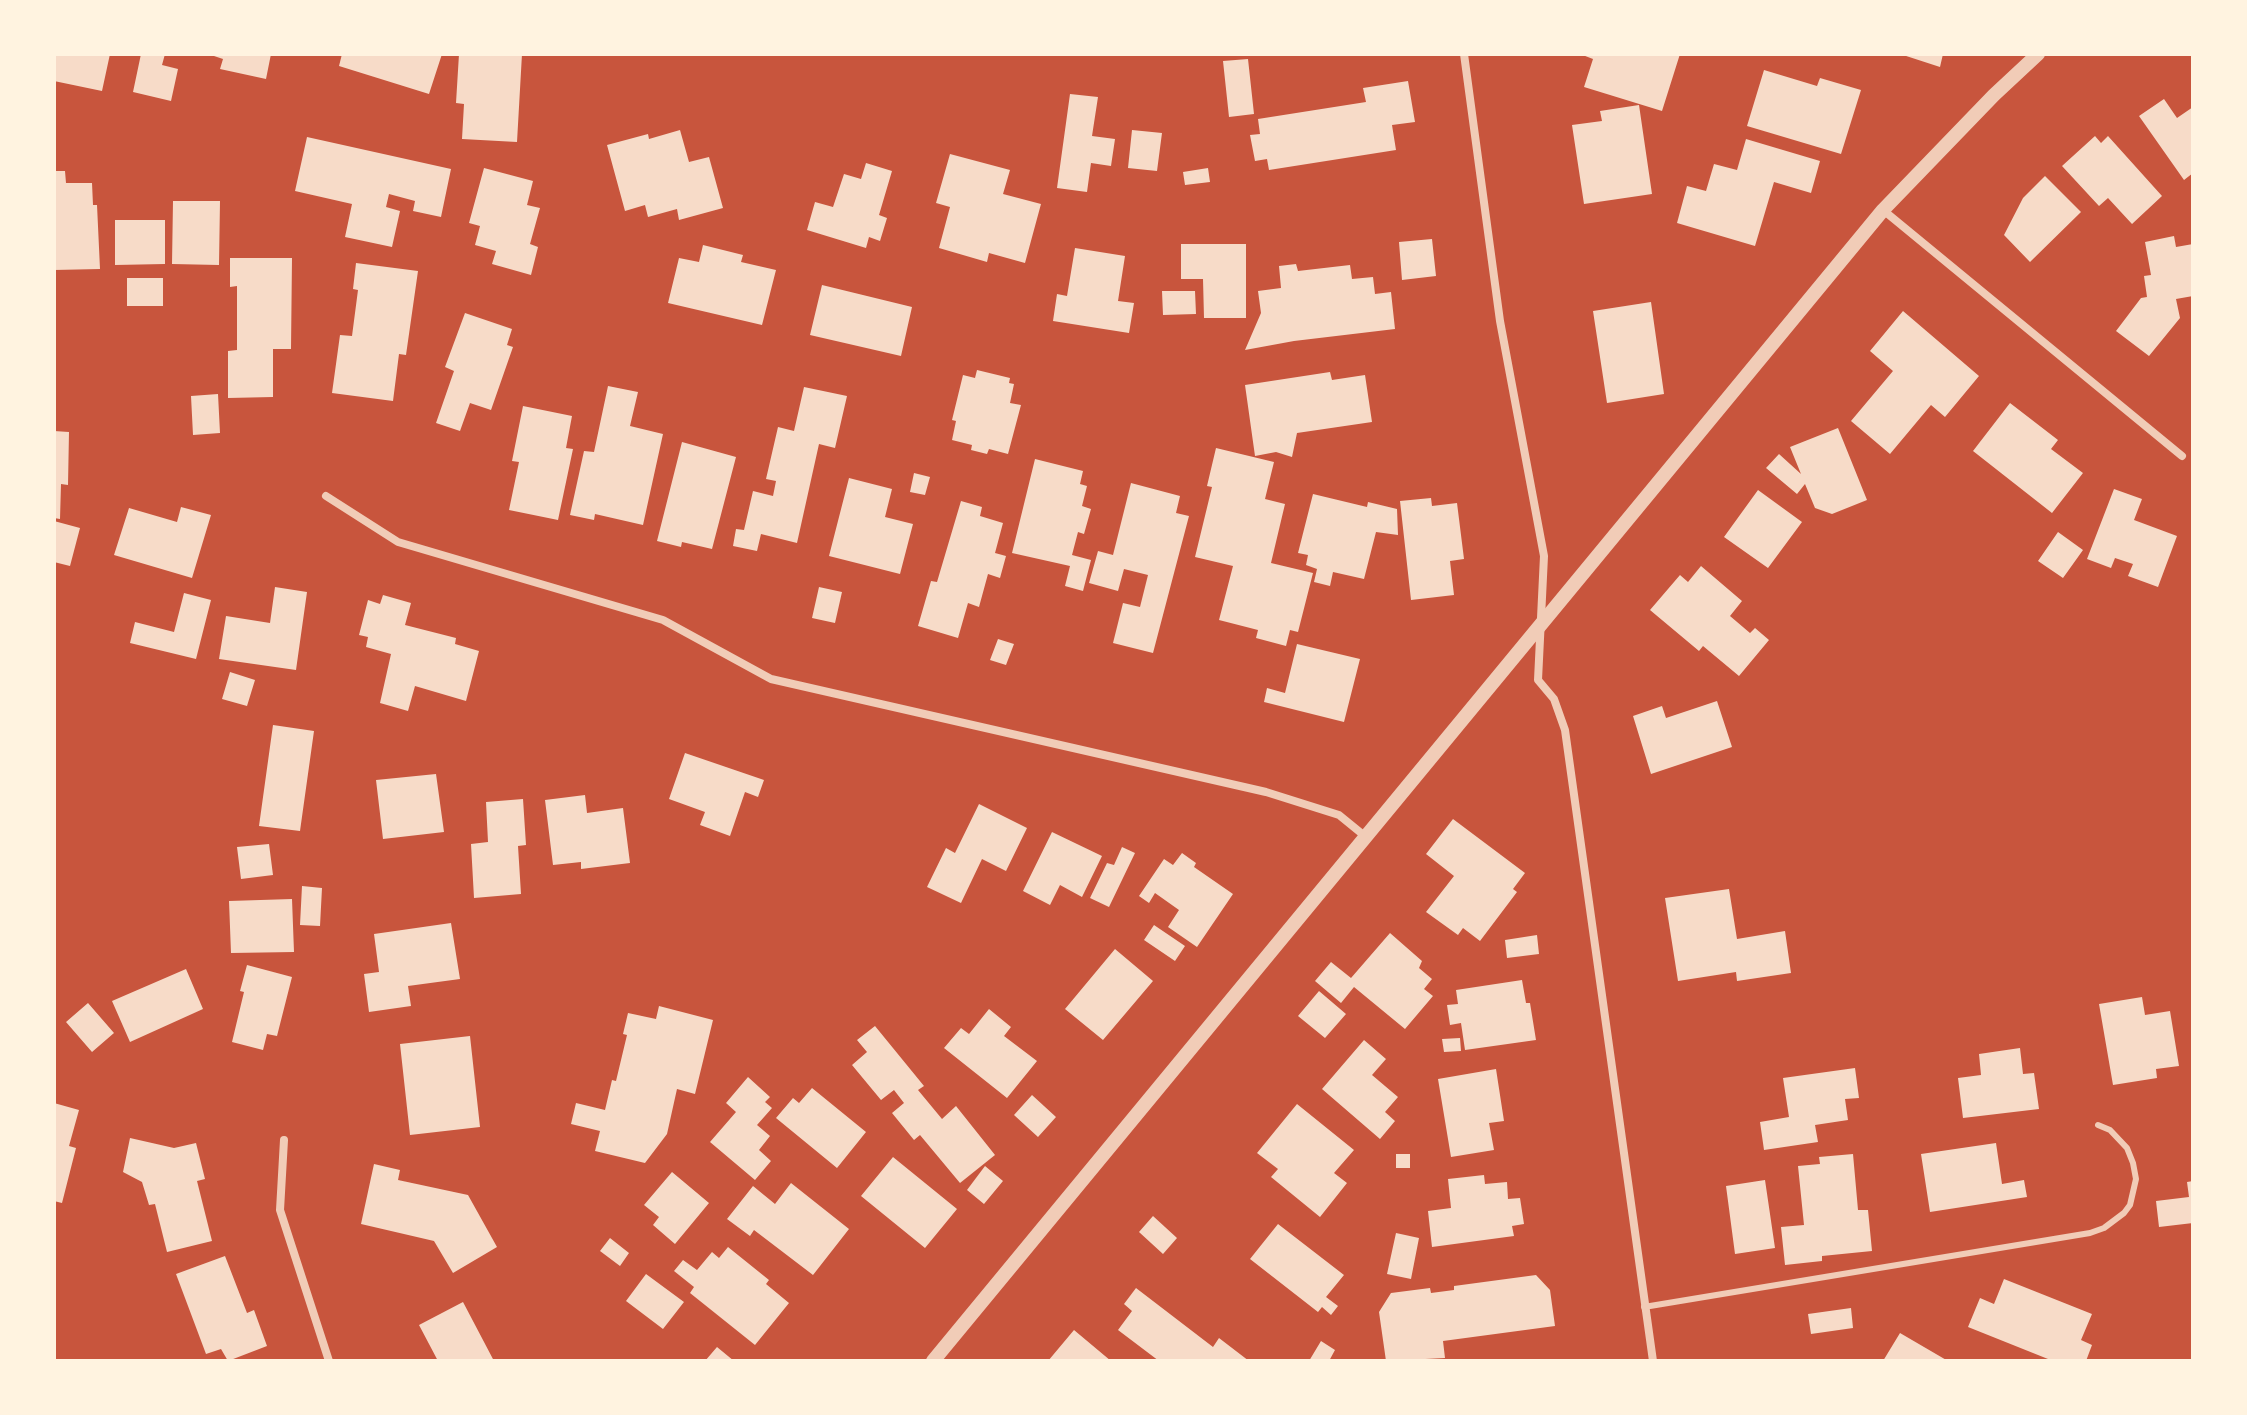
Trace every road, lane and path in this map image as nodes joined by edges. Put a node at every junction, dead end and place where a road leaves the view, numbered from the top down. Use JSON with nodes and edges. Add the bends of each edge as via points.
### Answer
{"nodes":[{"id":1,"x":1464,"y":54,"type":"edge"},
{"id":2,"x":2038,"y":54,"type":"edge"},
{"id":3,"x":1883,"y":210,"type":"junction"},
{"id":4,"x":2182,"y":456,"type":"dead end"},
{"id":5,"x":326,"y":496,"type":"dead end"},
{"id":6,"x":1541,"y":625,"type":"junction"},
{"id":7,"x":1366,"y":837,"type":"junction"},
{"id":8,"x":2098,"y":1125,"type":"dead end"},
{"id":9,"x":284,"y":1140,"type":"dead end"},
{"id":10,"x":1644,"y":1307,"type":"junction"},
{"id":11,"x":329,"y":1361,"type":"edge"},
{"id":12,"x":933,"y":1361,"type":"edge"},
{"id":13,"x":1653,"y":1361,"type":"edge"}],
"edges":[{"from":1,"to":6,"type":"street","via":[[1500,321],[1544,556]]},
{"from":2,"to":3,"type":"street"},
{"from":3,"to":4,"type":"street"},
{"from":3,"to":6,"type":"street"},
{"from":5,"to":7,"type":"street","via":[[398,542],[663,620],[771,679],[1266,792],[1339,815]]},
{"from":6,"to":7,"type":"street"},
{"from":6,"to":10,"type":"street","via":[[1538,680],[1554,699],[1565,730]]},
{"from":7,"to":12,"type":"street"},
{"from":8,"to":10,"type":"lane","via":[[2127,1148],[2136,1179],[2130,1205],[2104,1228]]},
{"from":9,"to":11,"type":"street","via":[[280,1210]]},
{"from":10,"to":13,"type":"street"}]}
